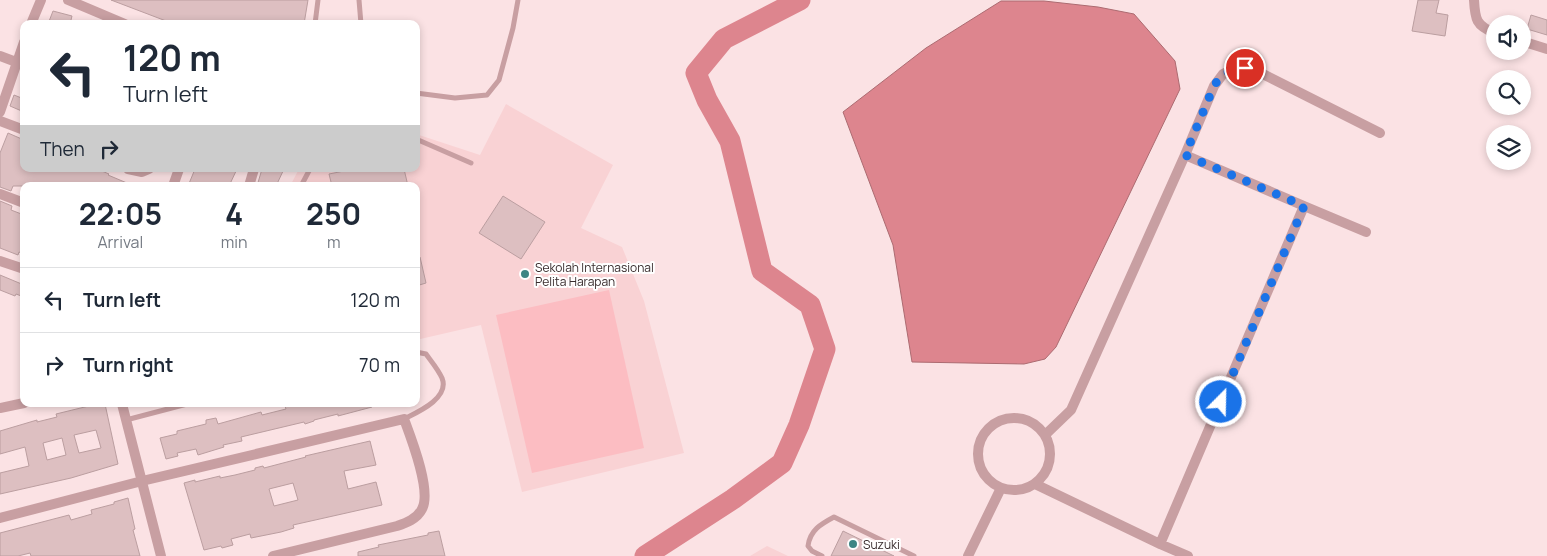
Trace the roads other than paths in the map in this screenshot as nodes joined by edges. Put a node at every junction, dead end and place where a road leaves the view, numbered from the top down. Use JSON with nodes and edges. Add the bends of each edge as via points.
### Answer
{"nodes":[{"id":1,"x":41,"y":0,"type":"edge"},
{"id":2,"x":68,"y":0,"type":"edge"},
{"id":3,"x":318,"y":0,"type":"edge"},
{"id":4,"x":359,"y":0,"type":"edge"},
{"id":5,"x":518,"y":0,"type":"edge"},
{"id":6,"x":1474,"y":0,"type":"edge"},
{"id":7,"x":33,"y":20,"type":"edge"},
{"id":8,"x":116,"y":20,"type":"edge"},
{"id":9,"x":316,"y":20,"type":"edge"},
{"id":10,"x":360,"y":20,"type":"edge"},
{"id":11,"x":1486,"y":28,"type":"edge"},
{"id":12,"x":1531,"y":44,"type":"edge"},
{"id":13,"x":1547,"y":49,"type":"edge"},
{"id":14,"x":0,"y":56,"type":"edge"},
{"id":15,"x":20,"y":64,"type":"edge"},
{"id":16,"x":420,"y":94,"type":"edge"},
{"id":17,"x":0,"y":112,"type":"edge"},
{"id":18,"x":0,"y":121,"type":"edge"},
{"id":19,"x":20,"y":128,"type":"edge"},
{"id":20,"x":1380,"y":133,"type":"dead end"},
{"id":21,"x":420,"y":141,"type":"edge"},
{"id":22,"x":1185,"y":155,"type":"junction"},
{"id":23,"x":471,"y":163,"type":"dead end"},
{"id":24,"x":0,"y":194,"type":"edge"},
{"id":25,"x":20,"y":202,"type":"edge"},
{"id":26,"x":1304,"y":206,"type":"junction"},
{"id":27,"x":1366,"y":232,"type":"dead end"},
{"id":28,"x":0,"y":261,"type":"edge"},
{"id":29,"x":20,"y":268,"type":"edge"},
{"id":30,"x":420,"y":353,"type":"edge"},
{"id":31,"x":20,"y":404,"type":"edge"},
{"id":32,"x":123,"y":407,"type":"edge"},
{"id":33,"x":176,"y":407,"type":"edge"},
{"id":34,"x":0,"y":408,"type":"edge"},
{"id":35,"x":404,"y":419,"type":"junction"},
{"id":36,"x":126,"y":420,"type":"junction"},
{"id":37,"x":1045,"y":435,"type":"junction"},
{"id":38,"x":142,"y":481,"type":"junction"},
{"id":39,"x":1035,"y":484,"type":"junction"},
{"id":40,"x":1001,"y":488,"type":"junction"},
{"id":41,"x":0,"y":518,"type":"edge"},
{"id":42,"x":1160,"y":544,"type":"junction"},
{"id":43,"x":161,"y":556,"type":"edge"},
{"id":44,"x":273,"y":556,"type":"edge"},
{"id":45,"x":822,"y":556,"type":"edge"},
{"id":46,"x":914,"y":556,"type":"edge"},
{"id":47,"x":968,"y":556,"type":"edge"},
{"id":48,"x":1188,"y":556,"type":"edge"}],
"edges":[{"from":1,"to":7,"type":"street"},
{"from":2,"to":8,"type":"street"},
{"from":3,"to":9,"type":"lane"},
{"from":4,"to":10,"type":"lane"},
{"from":5,"to":16,"type":"lane","via":[[500,80],[487,95],[455,98]]},
{"from":6,"to":11,"type":"street","via":[[1477,21]]},
{"from":12,"to":13,"type":"street"},
{"from":14,"to":15,"type":"street"},
{"from":15,"to":17,"type":"street"},
{"from":18,"to":19,"type":"street"},
{"from":20,"to":22,"type":"street","via":[[1263,73],[1245,68],[1231,70],[1219,78]]},
{"from":21,"to":23,"type":"lane"},
{"from":22,"to":26,"type":"street"},
{"from":22,"to":37,"type":"street","via":[[1071,410]]},
{"from":24,"to":25,"type":"street"},
{"from":26,"to":27,"type":"street"},
{"from":26,"to":42,"type":"street"},
{"from":28,"to":29,"type":"street"},
{"from":30,"to":35,"type":"lane","via":[[426,354],[436,368],[443,388],[426,408]]},
{"from":31,"to":34,"type":"street"},
{"from":32,"to":36,"type":"street"},
{"from":33,"to":36,"type":"lane"},
{"from":35,"to":38,"type":"street"},
{"from":35,"to":44,"type":"street","via":[[420,464],[424,491],[424,505],[418,515],[397,526]]},
{"from":36,"to":38,"type":"street"},
{"from":37,"to":39,"type":"street","via":[[1051,456],[1046,471]]},
{"from":37,"to":40,"type":"street","via":[[1026,419],[1013,417],[990,426],[982,436],[978,460],[990,482]]},
{"from":38,"to":41,"type":"street"},
{"from":38,"to":43,"type":"street"},
{"from":39,"to":40,"type":"street","via":[[1019,490]]},
{"from":39,"to":42,"type":"street"},
{"from":40,"to":47,"type":"street"},
{"from":42,"to":48,"type":"street"},
{"from":45,"to":46,"type":"lane","via":[[808,546],[809,539],[812,531],[834,517]]}]}
